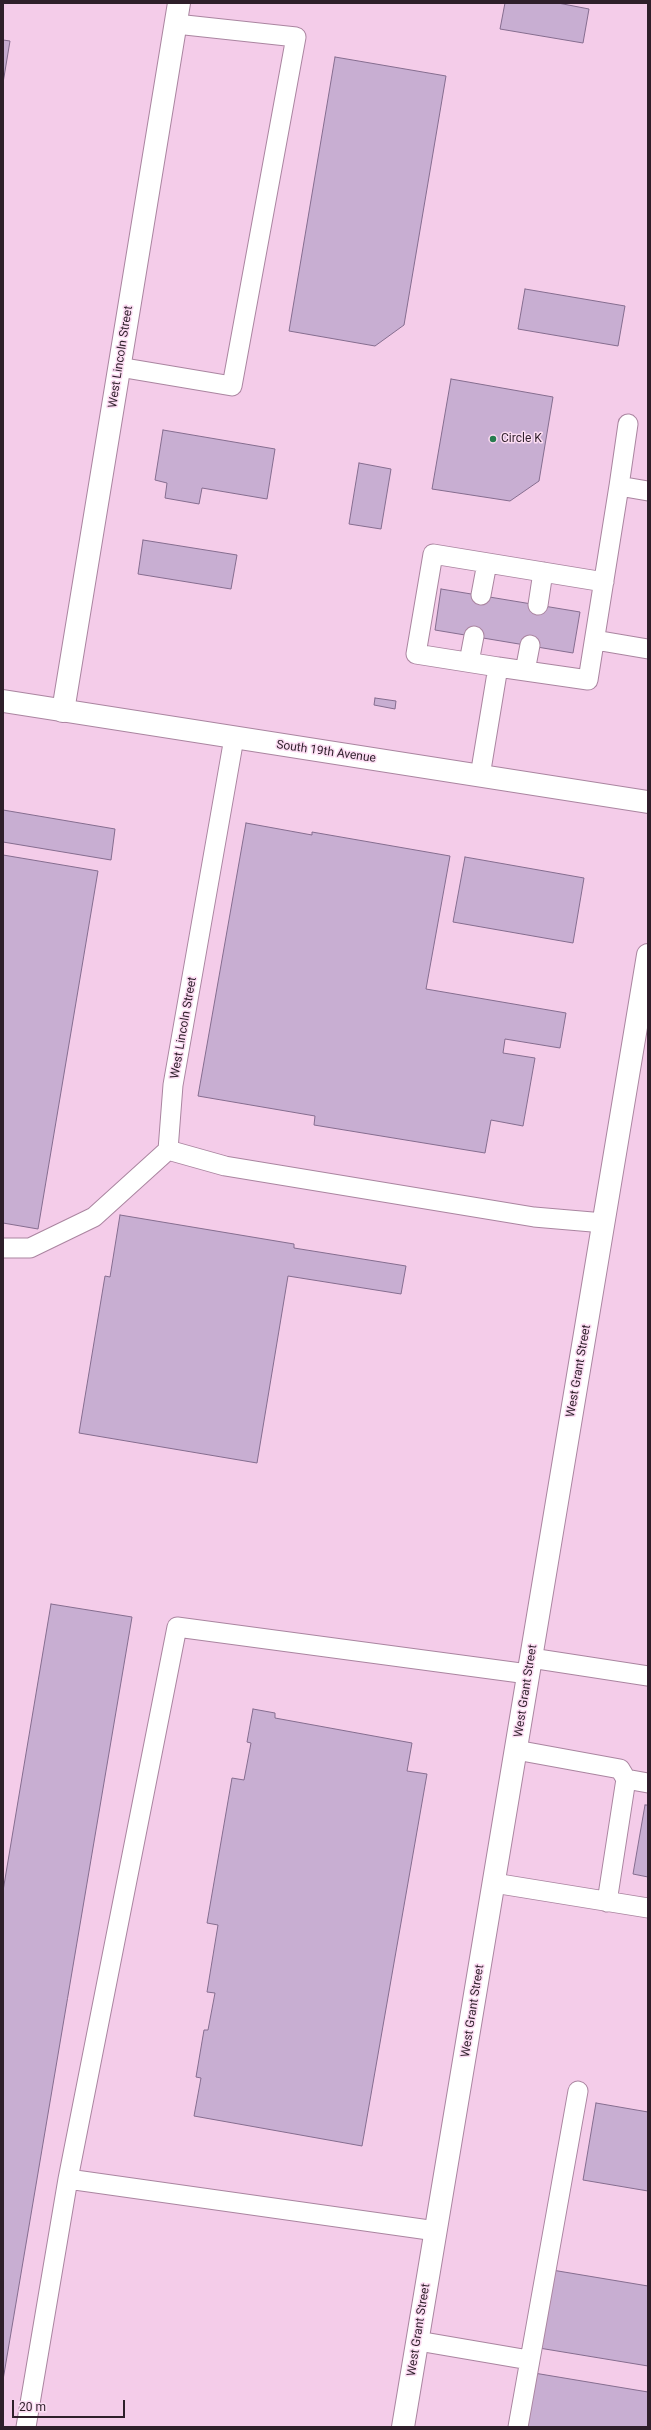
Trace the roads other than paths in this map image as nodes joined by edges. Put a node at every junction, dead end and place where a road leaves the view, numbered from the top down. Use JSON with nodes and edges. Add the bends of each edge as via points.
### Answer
{"nodes":[{"id":1,"x":178,"y":13,"type":"edge"},
{"id":2,"x":119,"y":367,"type":"junction"},
{"id":3,"x":628,"y":424,"type":"dead end"},
{"id":4,"x":618,"y":486,"type":"junction"},
{"id":5,"x":648,"y":491,"type":"edge"},
{"id":6,"x":486,"y":563,"type":"junction"},
{"id":7,"x":544,"y":572,"type":"junction"},
{"id":8,"x":604,"y":582,"type":"junction"},
{"id":9,"x":482,"y":595,"type":"dead end"},
{"id":10,"x":538,"y":605,"type":"dead end"},
{"id":11,"x":474,"y":636,"type":"dead end"},
{"id":12,"x":595,"y":640,"type":"junction"},
{"id":13,"x":530,"y":645,"type":"dead end"},
{"id":14,"x":648,"y":648,"type":"edge"},
{"id":15,"x":469,"y":662,"type":"junction"},
{"id":16,"x":498,"y":667,"type":"junction"},
{"id":17,"x":525,"y":671,"type":"junction"},
{"id":18,"x":3,"y":701,"type":"edge"},
{"id":19,"x":63,"y":711,"type":"junction"},
{"id":20,"x":234,"y":738,"type":"junction"},
{"id":21,"x":480,"y":776,"type":"junction"},
{"id":22,"x":648,"y":802,"type":"edge"},
{"id":23,"x":648,"y":955,"type":"edge"},
{"id":24,"x":168,"y":1150,"type":"junction"},
{"id":25,"x":604,"y":1223,"type":"junction"},
{"id":26,"x":3,"y":1248,"type":"edge"},
{"id":27,"x":530,"y":1666,"type":"junction"},
{"id":28,"x":648,"y":1676,"type":"edge"},
{"id":29,"x":516,"y":1750,"type":"junction"},
{"id":30,"x":626,"y":1779,"type":"junction"},
{"id":31,"x":648,"y":1783,"type":"edge"},
{"id":32,"x":494,"y":1883,"type":"junction"},
{"id":33,"x":607,"y":1902,"type":"junction"},
{"id":34,"x":648,"y":1908,"type":"edge"},
{"id":35,"x":578,"y":2091,"type":"dead end"},
{"id":36,"x":68,"y":2179,"type":"junction"},
{"id":37,"x":436,"y":2231,"type":"junction"},
{"id":38,"x":418,"y":2341,"type":"junction"},
{"id":39,"x":530,"y":2360,"type":"junction"},
{"id":40,"x":26,"y":2427,"type":"edge"},
{"id":41,"x":403,"y":2427,"type":"edge"},
{"id":42,"x":518,"y":2427,"type":"edge"}],
"edges":[{"from":1,"to":2,"type":"main road","name":"West Lincoln Street"},
{"from":1,"to":2,"type":"lane","via":[[296,37],[232,386]]},
{"from":2,"to":19,"type":"main road","name":"West Lincoln Street"},
{"from":3,"to":4,"type":"lane"},
{"from":4,"to":5,"type":"lane"},
{"from":4,"to":8,"type":"lane"},
{"from":6,"to":7,"type":"lane"},
{"from":6,"to":9,"type":"lane"},
{"from":6,"to":15,"type":"lane","via":[[433,554],[416,654]]},
{"from":7,"to":8,"type":"lane"},
{"from":7,"to":10,"type":"lane"},
{"from":8,"to":12,"type":"lane"},
{"from":11,"to":15,"type":"lane"},
{"from":12,"to":14,"type":"lane"},
{"from":12,"to":17,"type":"lane","via":[[588,680]]},
{"from":13,"to":17,"type":"lane"},
{"from":15,"to":16,"type":"lane"},
{"from":16,"to":17,"type":"lane"},
{"from":16,"to":21,"type":"lane"},
{"from":18,"to":19,"type":"main road","name":"South 19th Avenue"},
{"from":19,"to":20,"type":"main road","name":"South 19th Avenue"},
{"from":20,"to":21,"type":"main road","name":"South 19th Avenue"},
{"from":20,"to":24,"type":"lane","name":"West Lincoln Street","via":[[173,1086]]},
{"from":21,"to":22,"type":"main road","name":"South 19th Avenue"},
{"from":23,"to":25,"type":"main road","name":"West Grant Street"},
{"from":24,"to":25,"type":"lane","via":[[225,1166],[534,1217]]},
{"from":24,"to":26,"type":"lane","via":[[94,1217],[30,1248]]},
{"from":25,"to":27,"type":"main road","name":"West Grant Street"},
{"from":27,"to":28,"type":"lane"},
{"from":27,"to":29,"type":"main road","name":"West Grant Street"},
{"from":27,"to":36,"type":"lane","via":[[177,1627]]},
{"from":29,"to":30,"type":"lane","via":[[620,1769]]},
{"from":29,"to":32,"type":"main road","name":"West Grant Street"},
{"from":30,"to":31,"type":"lane"},
{"from":30,"to":33,"type":"lane"},
{"from":32,"to":33,"type":"lane"},
{"from":32,"to":37,"type":"main road","name":"West Grant Street"},
{"from":33,"to":34,"type":"lane"},
{"from":35,"to":39,"type":"lane"},
{"from":36,"to":37,"type":"lane"},
{"from":36,"to":40,"type":"lane"},
{"from":37,"to":38,"type":"main road","name":"West Grant Street"},
{"from":38,"to":39,"type":"lane"},
{"from":38,"to":41,"type":"main road","name":"West Grant Street"},
{"from":39,"to":42,"type":"lane"}]}
